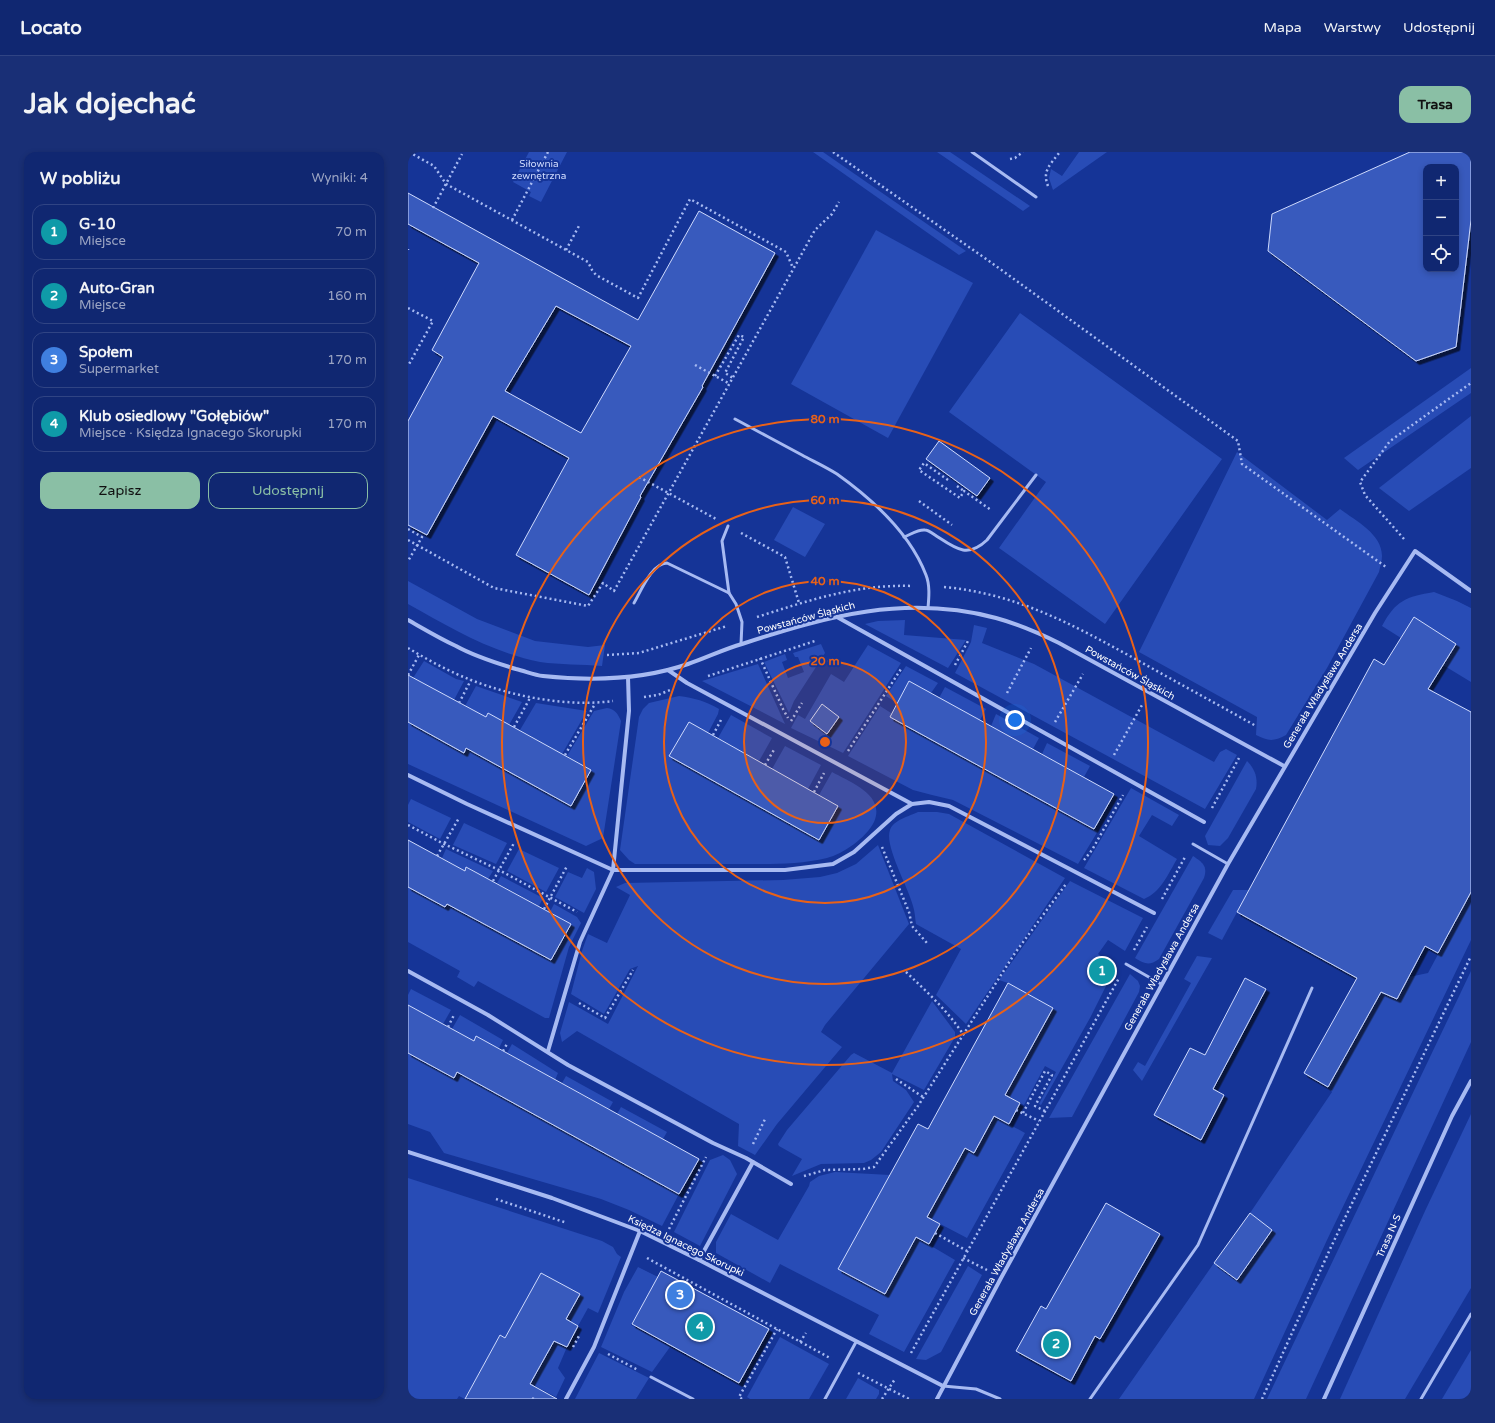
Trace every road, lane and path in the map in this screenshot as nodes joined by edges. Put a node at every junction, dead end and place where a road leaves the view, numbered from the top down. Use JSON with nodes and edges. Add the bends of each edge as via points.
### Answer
{"nodes":[{"id":1,"x":409,"y":152,"type":"edge"},
{"id":2,"x":548,"y":152,"type":"edge"},
{"id":3,"x":833,"y":152,"type":"edge"},
{"id":4,"x":972,"y":152,"type":"edge"},
{"id":5,"x":1057,"y":152,"type":"edge"},
{"id":6,"x":462,"y":154,"type":"dead end"},
{"id":7,"x":446,"y":184,"type":"junction"},
{"id":8,"x":1036,"y":197,"type":"joint"},
{"id":9,"x":838,"y":202,"type":"dead end"},
{"id":10,"x":433,"y":208,"type":"dead end"},
{"id":11,"x":512,"y":220,"type":"junction"},
{"id":12,"x":580,"y":224,"type":"dead end"},
{"id":13,"x":566,"y":250,"type":"junction"},
{"id":14,"x":793,"y":268,"type":"junction"},
{"id":15,"x":408,"y":308,"type":"edge"},
{"id":16,"x":695,"y":364,"type":"dead end"},
{"id":17,"x":408,"y":366,"type":"edge"},
{"id":18,"x":715,"y":376,"type":"junction"},
{"id":19,"x":733,"y":378,"type":"junction"},
{"id":20,"x":1471,"y":383,"type":"edge"},
{"id":21,"x":730,"y":384,"type":"junction"},
{"id":22,"x":735,"y":419,"type":"dead end"},
{"id":23,"x":1036,"y":475,"type":"dead end"},
{"id":24,"x":639,"y":477,"type":"dead end"},
{"id":25,"x":948,"y":480,"type":"dead end"},
{"id":26,"x":957,"y":486,"type":"dead end"},
{"id":27,"x":657,"y":487,"type":"dead end"},
{"id":28,"x":964,"y":492,"type":"junction"},
{"id":29,"x":919,"y":502,"type":"dead end"},
{"id":30,"x":996,"y":513,"type":"dead end"},
{"id":31,"x":728,"y":526,"type":"dead end"},
{"id":32,"x":956,"y":528,"type":"dead end"},
{"id":33,"x":408,"y":529,"type":"edge"},
{"id":34,"x":904,"y":537,"type":"junction"},
{"id":35,"x":408,"y":540,"type":"edge"},
{"id":36,"x":417,"y":546,"type":"junction"},
{"id":37,"x":1415,"y":551,"type":"junction"},
{"id":38,"x":408,"y":562,"type":"edge"},
{"id":39,"x":1399,"y":576,"type":"junction"},
{"id":40,"x":929,"y":586,"type":"junction"},
{"id":41,"x":1471,"y":591,"type":"edge"},
{"id":42,"x":729,"y":593,"type":"junction"},
{"id":43,"x":634,"y":603,"type":"dead end"},
{"id":44,"x":928,"y":608,"type":"junction"},
{"id":45,"x":837,"y":617,"type":"junction"},
{"id":46,"x":408,"y":620,"type":"edge"},
{"id":47,"x":742,"y":622,"type":"junction"},
{"id":48,"x":1039,"y":634,"type":"junction"},
{"id":49,"x":819,"y":640,"type":"dead end"},
{"id":50,"x":968,"y":641,"type":"dead end"},
{"id":51,"x":741,"y":644,"type":"junction"},
{"id":52,"x":419,"y":655,"type":"dead end"},
{"id":53,"x":606,"y":655,"type":"dead end"},
{"id":54,"x":909,"y":657,"type":"junction"},
{"id":55,"x":760,"y":658,"type":"junction"},
{"id":56,"x":1091,"y":660,"type":"junction"},
{"id":57,"x":668,"y":670,"type":"junction"},
{"id":58,"x":408,"y":675,"type":"edge"},
{"id":59,"x":628,"y":677,"type":"junction"},
{"id":60,"x":946,"y":678,"type":"junction"},
{"id":61,"x":471,"y":680,"type":"dead end"},
{"id":62,"x":687,"y":683,"type":"junction"},
{"id":63,"x":1149,"y":692,"type":"junction"},
{"id":64,"x":530,"y":698,"type":"dead end"},
{"id":65,"x":459,"y":703,"type":"dead end"},
{"id":66,"x":802,"y":703,"type":"dead end"},
{"id":67,"x":595,"y":704,"type":"dead end"},
{"id":68,"x":999,"y":707,"type":"junction"},
{"id":69,"x":1256,"y":726,"type":"dead end"},
{"id":70,"x":514,"y":727,"type":"dead end"},
{"id":71,"x":1048,"y":734,"type":"junction"},
{"id":72,"x":1246,"y":746,"type":"junction"},
{"id":73,"x":565,"y":755,"type":"dead end"},
{"id":74,"x":831,"y":760,"type":"junction"},
{"id":75,"x":839,"y":765,"type":"junction"},
{"id":76,"x":1284,"y":766,"type":"junction"},
{"id":77,"x":1107,"y":768,"type":"junction"},
{"id":78,"x":408,"y":775,"type":"edge"},
{"id":79,"x":814,"y":792,"type":"dead end"},
{"id":80,"x":467,"y":804,"type":"junction"},
{"id":81,"x":912,"y":804,"type":"junction"},
{"id":82,"x":1204,"y":822,"type":"joint"},
{"id":83,"x":408,"y":825,"type":"edge"},
{"id":84,"x":523,"y":828,"type":"junction"},
{"id":85,"x":876,"y":832,"type":"junction"},
{"id":86,"x":444,"y":844,"type":"junction"},
{"id":87,"x":1193,"y":844,"type":"joint"},
{"id":88,"x":574,"y":853,"type":"junction"},
{"id":89,"x":437,"y":856,"type":"dead end"},
{"id":90,"x":1228,"y":864,"type":"junction"},
{"id":91,"x":499,"y":870,"type":"junction"},
{"id":92,"x":613,"y":870,"type":"junction"},
{"id":93,"x":493,"y":881,"type":"dead end"},
{"id":94,"x":550,"y":898,"type":"junction"},
{"id":95,"x":544,"y":909,"type":"dead end"},
{"id":96,"x":1154,"y":913,"type":"junction"},
{"id":97,"x":589,"y":919,"type":"junction"},
{"id":98,"x":927,"y":943,"type":"dead end"},
{"id":99,"x":1020,"y":946,"type":"dead end"},
{"id":100,"x":1471,"y":956,"type":"edge"},
{"id":101,"x":1126,"y":964,"type":"junction"},
{"id":102,"x":632,"y":970,"type":"dead end"},
{"id":103,"x":408,"y":971,"type":"edge"},
{"id":104,"x":906,"y":972,"type":"dead end"},
{"id":105,"x":1162,"y":984,"type":"junction"},
{"id":106,"x":1312,"y":988,"type":"dead end"},
{"id":107,"x":564,"y":996,"type":"junction"},
{"id":108,"x":458,"y":1008,"type":"dead end"},
{"id":109,"x":448,"y":1027,"type":"dead end"},
{"id":110,"x":963,"y":1034,"type":"junction"},
{"id":111,"x":548,"y":1051,"type":"junction"},
{"id":112,"x":896,"y":1079,"type":"dead end"},
{"id":113,"x":1471,"y":1081,"type":"edge"},
{"id":114,"x":923,"y":1097,"type":"junction"},
{"id":115,"x":1016,"y":1110,"type":"dead end"},
{"id":116,"x":1045,"y":1111,"type":"junction"},
{"id":117,"x":1023,"y":1113,"type":"junction"},
{"id":118,"x":766,"y":1117,"type":"dead end"},
{"id":119,"x":1039,"y":1121,"type":"junction"},
{"id":120,"x":713,"y":1143,"type":"junction"},
{"id":121,"x":408,"y":1152,"type":"edge"},
{"id":122,"x":746,"y":1158,"type":"junction"},
{"id":123,"x":754,"y":1162,"type":"junction"},
{"id":124,"x":791,"y":1184,"type":"joint"},
{"id":125,"x":640,"y":1231,"type":"junction"},
{"id":126,"x":935,"y":1234,"type":"dead end"},
{"id":127,"x":661,"y":1241,"type":"junction"},
{"id":128,"x":967,"y":1252,"type":"junction"},
{"id":129,"x":646,"y":1257,"type":"dead end"},
{"id":130,"x":963,"y":1258,"type":"junction"},
{"id":131,"x":700,"y":1260,"type":"junction"},
{"id":132,"x":1001,"y":1278,"type":"junction"},
{"id":133,"x":1471,"y":1314,"type":"edge"},
{"id":134,"x":777,"y":1329,"type":"junction"},
{"id":135,"x":573,"y":1336,"type":"dead end"},
{"id":136,"x":578,"y":1338,"type":"dead end"},
{"id":137,"x":794,"y":1338,"type":"dead end"},
{"id":138,"x":856,"y":1342,"type":"junction"},
{"id":139,"x":594,"y":1347,"type":"junction"},
{"id":140,"x":903,"y":1365,"type":"junction"},
{"id":141,"x":651,"y":1377,"type":"joint"},
{"id":142,"x":943,"y":1386,"type":"junction"},
{"id":143,"x":566,"y":1399,"type":"edge"},
{"id":144,"x":692,"y":1399,"type":"edge"},
{"id":145,"x":742,"y":1399,"type":"edge"},
{"id":146,"x":825,"y":1399,"type":"edge"},
{"id":147,"x":882,"y":1399,"type":"edge"},
{"id":148,"x":937,"y":1399,"type":"edge"},
{"id":149,"x":1000,"y":1399,"type":"edge"},
{"id":150,"x":1090,"y":1399,"type":"edge"},
{"id":151,"x":1262,"y":1399,"type":"edge"},
{"id":152,"x":1324,"y":1399,"type":"edge"},
{"id":153,"x":1421,"y":1399,"type":"edge"}],
"edges":[{"from":1,"to":7,"type":"path","via":[[434,166]]},
{"from":2,"to":11,"type":"path"},
{"from":3,"to":39,"type":"path","via":[[989,260],[1238,441],[1242,464]]},
{"from":4,"to":8,"type":"lane"},
{"from":5,"to":8,"type":"path","via":[[1059,153],[1046,172],[1045,178],[1049,188]]},
{"from":6,"to":7,"type":"path"},
{"from":7,"to":10,"type":"path"},
{"from":7,"to":11,"type":"path"},
{"from":9,"to":14,"type":"path","via":[[832,214],[815,230]]},
{"from":11,"to":13,"type":"path"},
{"from":12,"to":13,"type":"path"},
{"from":13,"to":14,"type":"path","via":[[588,262],[596,275],[638,298],[690,199],[786,252]]},
{"from":14,"to":19,"type":"path"},
{"from":15,"to":17,"type":"path","via":[[432,321]]},
{"from":16,"to":18,"type":"path"},
{"from":18,"to":19,"type":"path","via":[[739,335],[744,337],[725,373]]},
{"from":18,"to":21,"type":"path"},
{"from":19,"to":21,"type":"path"},
{"from":20,"to":37,"type":"path","via":[[1390,441],[1360,482],[1365,495]]},
{"from":21,"to":36,"type":"path","via":[[614,591],[603,583],[588,606],[494,588]]},
{"from":22,"to":34,"type":"lane","via":[[836,473],[865,496]]},
{"from":23,"to":34,"type":"lane","via":[[979,547],[961,550],[926,530],[919,530]]},
{"from":24,"to":27,"type":"path"},
{"from":25,"to":28,"type":"path","via":[[924,462],[919,470],[960,498]]},
{"from":26,"to":28,"type":"path"},
{"from":28,"to":30,"type":"path"},
{"from":29,"to":32,"type":"path"},
{"from":31,"to":42,"type":"lane","via":[[722,541]]},
{"from":33,"to":36,"type":"path","via":[[422,537]]},
{"from":34,"to":40,"type":"lane","via":[[917,556]]},
{"from":35,"to":36,"type":"path"},
{"from":36,"to":38,"type":"path"},
{"from":37,"to":39,"type":"street","name":"Generała Władysława Andersa"},
{"from":37,"to":41,"type":"street"},
{"from":39,"to":76,"type":"street","name":"Generała Władysława Andersa"},
{"from":40,"to":44,"type":"lane"},
{"from":40,"to":47,"type":"path","via":[[863,588],[835,593]]},
{"from":40,"to":69,"type":"path","via":[[964,589],[1002,597],[1039,611],[1078,628]]},
{"from":42,"to":43,"type":"lane","via":[[667,563],[662,563],[654,568]]},
{"from":42,"to":47,"type":"lane"},
{"from":44,"to":45,"type":"street","name":"Powstańców Śląskich","via":[[898,607]]},
{"from":44,"to":48,"type":"street","name":"Powstańców Śląskich","via":[[952,609],[996,618]]},
{"from":45,"to":51,"type":"street","name":"Powstańców Śląskich"},
{"from":45,"to":54,"type":"street"},
{"from":46,"to":59,"type":"street","name":"Powstańców Śląskich","via":[[457,647],[504,665],[540,675],[573,678]]},
{"from":47,"to":51,"type":"lane"},
{"from":47,"to":53,"type":"path","via":[[639,653]]},
{"from":48,"to":56,"type":"street","name":"Powstańców Śląskich"},
{"from":48,"to":68,"type":"path"},
{"from":49,"to":55,"type":"path"},
{"from":50,"to":60,"type":"path"},
{"from":51,"to":57,"type":"street","name":"Powstańców Śląskich"},
{"from":52,"to":58,"type":"path"},
{"from":54,"to":60,"type":"street"},
{"from":54,"to":75,"type":"path"},
{"from":55,"to":62,"type":"path"},
{"from":55,"to":66,"type":"path","via":[[791,722]]},
{"from":56,"to":63,"type":"street","name":"Powstańców Śląskich"},
{"from":56,"to":71,"type":"path"},
{"from":57,"to":59,"type":"street","name":"Powstańców Śląskich"},
{"from":57,"to":62,"type":"street"},
{"from":59,"to":92,"type":"street","via":[[629,711]]},
{"from":60,"to":68,"type":"street"},
{"from":61,"to":65,"type":"path"},
{"from":62,"to":74,"type":"street"},
{"from":63,"to":72,"type":"street","name":"Powstańców Śląskich"},
{"from":63,"to":77,"type":"path"},
{"from":64,"to":70,"type":"path"},
{"from":67,"to":73,"type":"path"},
{"from":68,"to":71,"type":"street"},
{"from":71,"to":77,"type":"street"},
{"from":72,"to":76,"type":"street","name":"Powstańców Śląskich"},
{"from":72,"to":82,"type":"path"},
{"from":74,"to":75,"type":"street"},
{"from":74,"to":79,"type":"path"},
{"from":75,"to":81,"type":"street"},
{"from":76,"to":90,"type":"street","name":"Generała Władysława Andersa"},
{"from":77,"to":82,"type":"street"},
{"from":78,"to":80,"type":"street"},
{"from":80,"to":84,"type":"street"},
{"from":80,"to":86,"type":"path"},
{"from":81,"to":85,"type":"street"},
{"from":81,"to":96,"type":"street","via":[[929,802],[949,806]]},
{"from":83,"to":86,"type":"path"},
{"from":84,"to":88,"type":"street"},
{"from":84,"to":91,"type":"path"},
{"from":85,"to":92,"type":"street","via":[[854,852],[833,864],[785,870]]},
{"from":85,"to":98,"type":"path","via":[[909,912],[912,926]]},
{"from":86,"to":89,"type":"path"},
{"from":86,"to":91,"type":"path"},
{"from":87,"to":90,"type":"lane"},
{"from":87,"to":96,"type":"path"},
{"from":88,"to":92,"type":"street"},
{"from":88,"to":94,"type":"path"},
{"from":90,"to":105,"type":"street","name":"Generała Władysława Andersa"},
{"from":91,"to":93,"type":"path"},
{"from":91,"to":94,"type":"path"},
{"from":92,"to":97,"type":"street"},
{"from":94,"to":95,"type":"path"},
{"from":94,"to":97,"type":"path"},
{"from":96,"to":101,"type":"path"},
{"from":97,"to":107,"type":"street"},
{"from":99,"to":110,"type":"path"},
{"from":100,"to":151,"type":"path","via":[[1331,1247]]},
{"from":101,"to":105,"type":"lane"},
{"from":101,"to":116,"type":"path"},
{"from":102,"to":107,"type":"path","via":[[605,1018]]},
{"from":103,"to":111,"type":"street"},
{"from":104,"to":110,"type":"path","via":[[936,1001]]},
{"from":105,"to":132,"type":"street","name":"Generała Władysława Andersa"},
{"from":106,"to":150,"type":"lane","via":[[1198,1245]]},
{"from":107,"to":111,"type":"street"},
{"from":108,"to":109,"type":"path"},
{"from":110,"to":114,"type":"path"},
{"from":111,"to":120,"type":"street","via":[[568,1065]]},
{"from":112,"to":114,"type":"path"},
{"from":113,"to":152,"type":"street","name":"Trasa N-S","via":[[1452,1116]]},
{"from":114,"to":124,"type":"path","via":[[874,1166],[864,1169],[825,1170],[802,1176]]},
{"from":115,"to":117,"type":"path"},
{"from":116,"to":117,"type":"path","via":[[1035,1106],[1052,1075],[1045,1071]]},
{"from":116,"to":119,"type":"path"},
{"from":117,"to":119,"type":"path"},
{"from":118,"to":122,"type":"path"},
{"from":119,"to":128,"type":"path"},
{"from":120,"to":122,"type":"street"},
{"from":120,"to":127,"type":"path"},
{"from":121,"to":125,"type":"street","name":"Księdza Ignacego Skorupki","via":[[552,1198]]},
{"from":122,"to":123,"type":"street"},
{"from":123,"to":124,"type":"street"},
{"from":123,"to":131,"type":"street"},
{"from":125,"to":127,"type":"street","name":"Księdza Ignacego Skorupki"},
{"from":125,"to":139,"type":"street"},
{"from":126,"to":128,"type":"path"},
{"from":127,"to":131,"type":"street","name":"Księdza Ignacego Skorupki"},
{"from":128,"to":130,"type":"path"},
{"from":129,"to":134,"type":"path"},
{"from":130,"to":132,"type":"path"},
{"from":130,"to":140,"type":"path"},
{"from":131,"to":138,"type":"street","name":"Księdza Ignacego Skorupki"},
{"from":132,"to":142,"type":"street","name":"Generała Władysława Andersa"},
{"from":133,"to":153,"type":"lane"},
{"from":134,"to":137,"type":"path"},
{"from":134,"to":145,"type":"path","via":[[739,1397]]},
{"from":135,"to":136,"type":"path"},
{"from":138,"to":140,"type":"street","name":"Księdza Ignacego Skorupki"},
{"from":138,"to":146,"type":"lane"},
{"from":139,"to":141,"type":"path"},
{"from":139,"to":143,"type":"street"},
{"from":140,"to":142,"type":"street","name":"Księdza Ignacego Skorupki"},
{"from":140,"to":147,"type":"path"},
{"from":141,"to":144,"type":"lane"},
{"from":142,"to":148,"type":"street","name":"Generała Władysława Andersa"},
{"from":142,"to":149,"type":"lane","via":[[976,1389]]}]}
